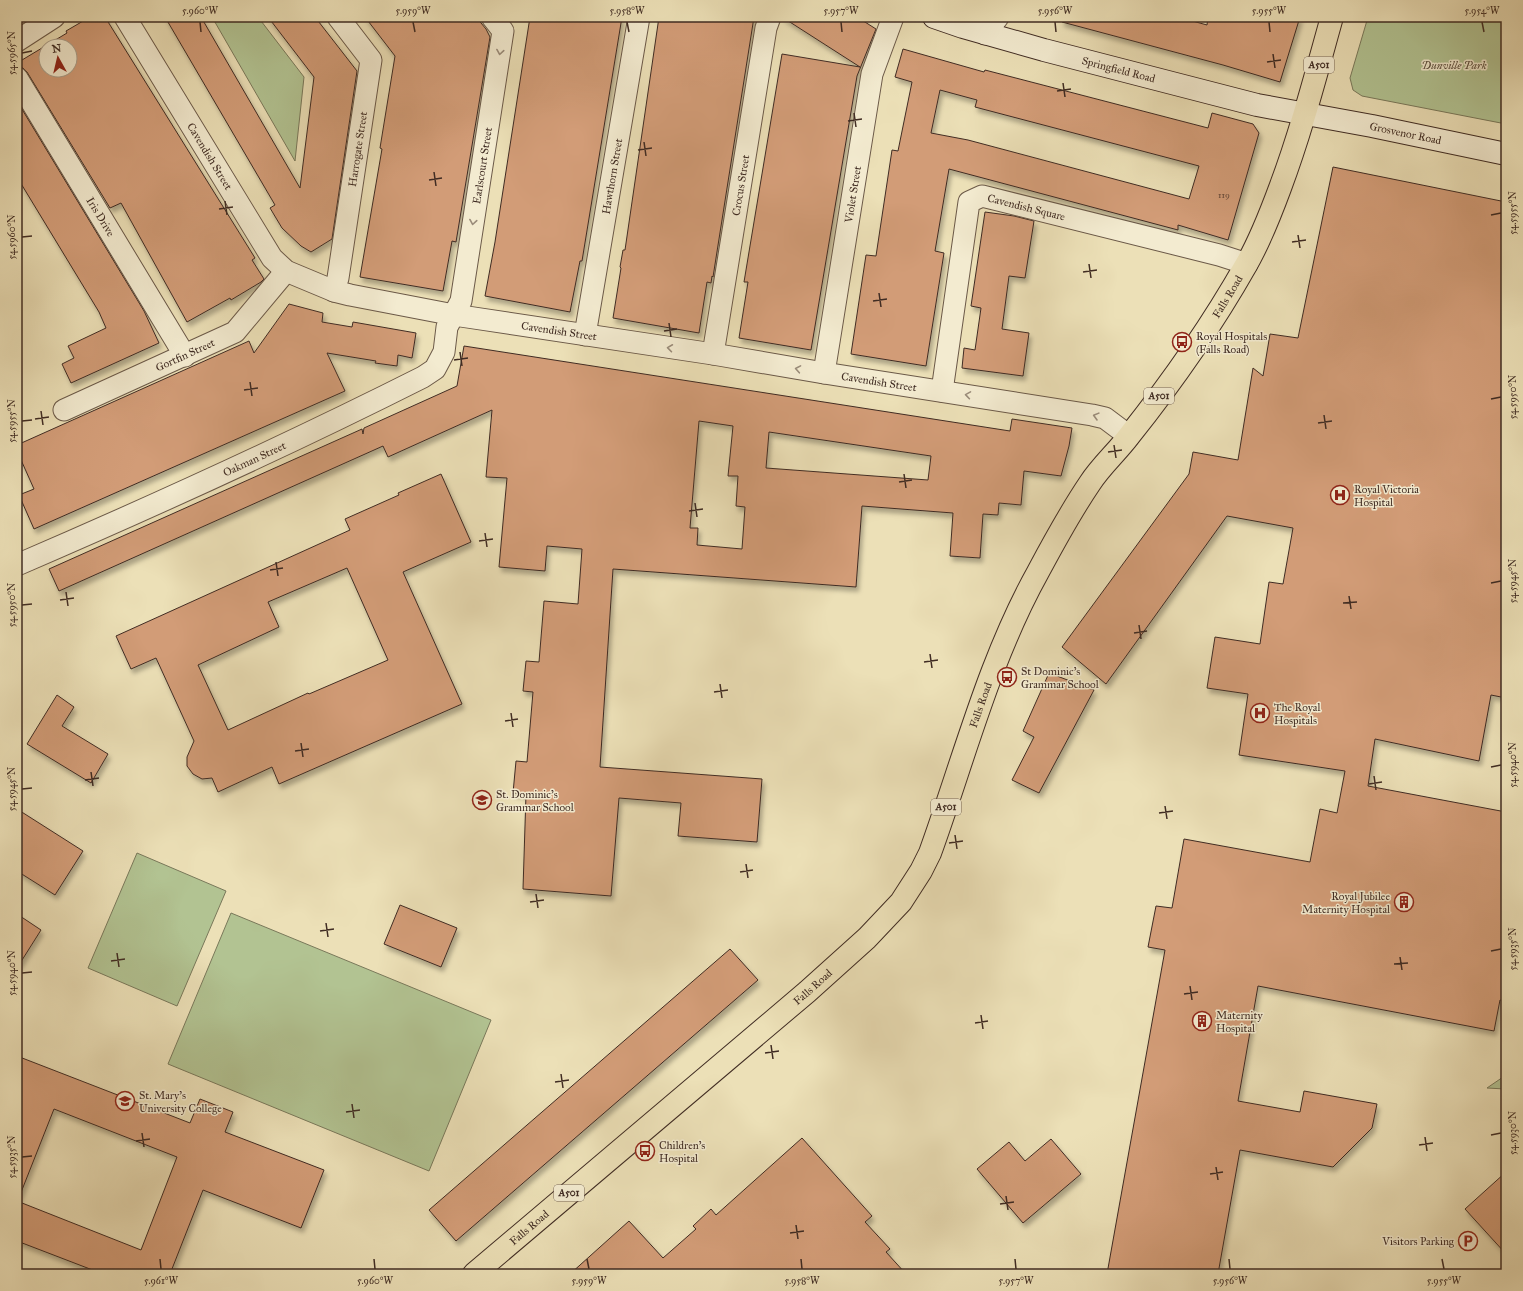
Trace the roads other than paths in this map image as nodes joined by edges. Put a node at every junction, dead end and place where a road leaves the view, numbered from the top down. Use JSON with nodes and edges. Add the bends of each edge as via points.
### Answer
{"nodes":[{"id":1,"x":54,"y":17,"type":"edge"},
{"id":2,"x":125,"y":17,"type":"edge"},
{"id":3,"x":338,"y":17,"type":"edge"},
{"id":4,"x":492,"y":17,"type":"edge"},
{"id":5,"x":639,"y":17,"type":"edge"},
{"id":6,"x":770,"y":17,"type":"edge"},
{"id":7,"x":893,"y":17,"type":"edge"},
{"id":8,"x":934,"y":17,"type":"edge"},
{"id":9,"x":1332,"y":17,"type":"edge"},
{"id":10,"x":992,"y":26,"type":"edge"},
{"id":11,"x":17,"y":41,"type":"edge"},
{"id":12,"x":17,"y":78,"type":"edge"},
{"id":13,"x":1306,"y":113,"type":"junction"},
{"id":14,"x":1506,"y":154,"type":"edge"},
{"id":15,"x":1247,"y":264,"type":"junction"},
{"id":16,"x":286,"y":271,"type":"junction"},
{"id":17,"x":334,"y":291,"type":"junction"},
{"id":18,"x":454,"y":315,"type":"junction"},
{"id":19,"x":585,"y":335,"type":"junction"},
{"id":20,"x":713,"y":354,"type":"junction"},
{"id":21,"x":185,"y":356,"type":"junction"},
{"id":22,"x":824,"y":374,"type":"junction"},
{"id":23,"x":942,"y":391,"type":"junction"},
{"id":24,"x":64,"y":410,"type":"dead end"},
{"id":25,"x":1129,"y":436,"type":"junction"},
{"id":26,"x":17,"y":565,"type":"edge"},
{"id":27,"x":474,"y":1274,"type":"edge"}],
"edges":[{"from":1,"to":11,"type":"street"},
{"from":2,"to":16,"type":"street","name":"Cavendish Street","via":[[272,258]]},
{"from":3,"to":17,"type":"street","name":"Harrogate Street","via":[[371,60]]},
{"from":4,"to":18,"type":"street","name":"Earlscourt Street","one_way":true,"via":[[503,31],[461,301]]},
{"from":5,"to":19,"type":"street","name":"Hawthorn Street"},
{"from":6,"to":20,"type":"street","name":"Crocus Street","via":[[764,36]]},
{"from":7,"to":22,"type":"street","name":"Violet Street","via":[[872,74]]},
{"from":8,"to":10,"type":"main road","name":"Springfield Road"},
{"from":9,"to":13,"type":"main road","name":"Falls Road","number":"A501"},
{"from":10,"to":13,"type":"main road","name":"Springfield Road","via":[[1251,103]]},
{"from":12,"to":21,"type":"street","name":"Iris Drive"},
{"from":13,"to":14,"type":"main road","name":"Grosvenor Road"},
{"from":13,"to":15,"type":"main road","name":"Falls Road","number":"A501","via":[[1265,229]]},
{"from":15,"to":23,"type":"street","name":"Cavendish Square","via":[[982,196],[969,202]]},
{"from":15,"to":25,"type":"main road","name":"Falls Road","number":"A501","via":[[1222,307]]},
{"from":16,"to":17,"type":"street","name":"Cavendish Street"},
{"from":16,"to":21,"type":"street","name":"Gortfin Street","via":[[235,332]]},
{"from":17,"to":18,"type":"street","name":"Cavendish Street"},
{"from":18,"to":19,"type":"street","name":"Cavendish Street"},
{"from":18,"to":26,"type":"street","name":"Oakman Street","via":[[447,327],[444,352],[435,369],[423,378],[315,431]]},
{"from":20,"to":19,"type":"street","name":"Cavendish Street","one_way":true},
{"from":22,"to":20,"type":"street","name":"Cavendish Street","one_way":true},
{"from":21,"to":24,"type":"street","name":"Gortfin Street"},
{"from":22,"to":23,"type":"street","name":"Cavendish Street"},
{"from":25,"to":23,"type":"street","name":"Cavendish Street","one_way":true,"via":[[1105,418]]},
{"from":25,"to":27,"type":"main road","name":"Falls Road","number":"A501","via":[[1091,482],[1056,539],[1019,608],[999,654],[930,853],[901,902],[868,938],[807,992]]}]}
